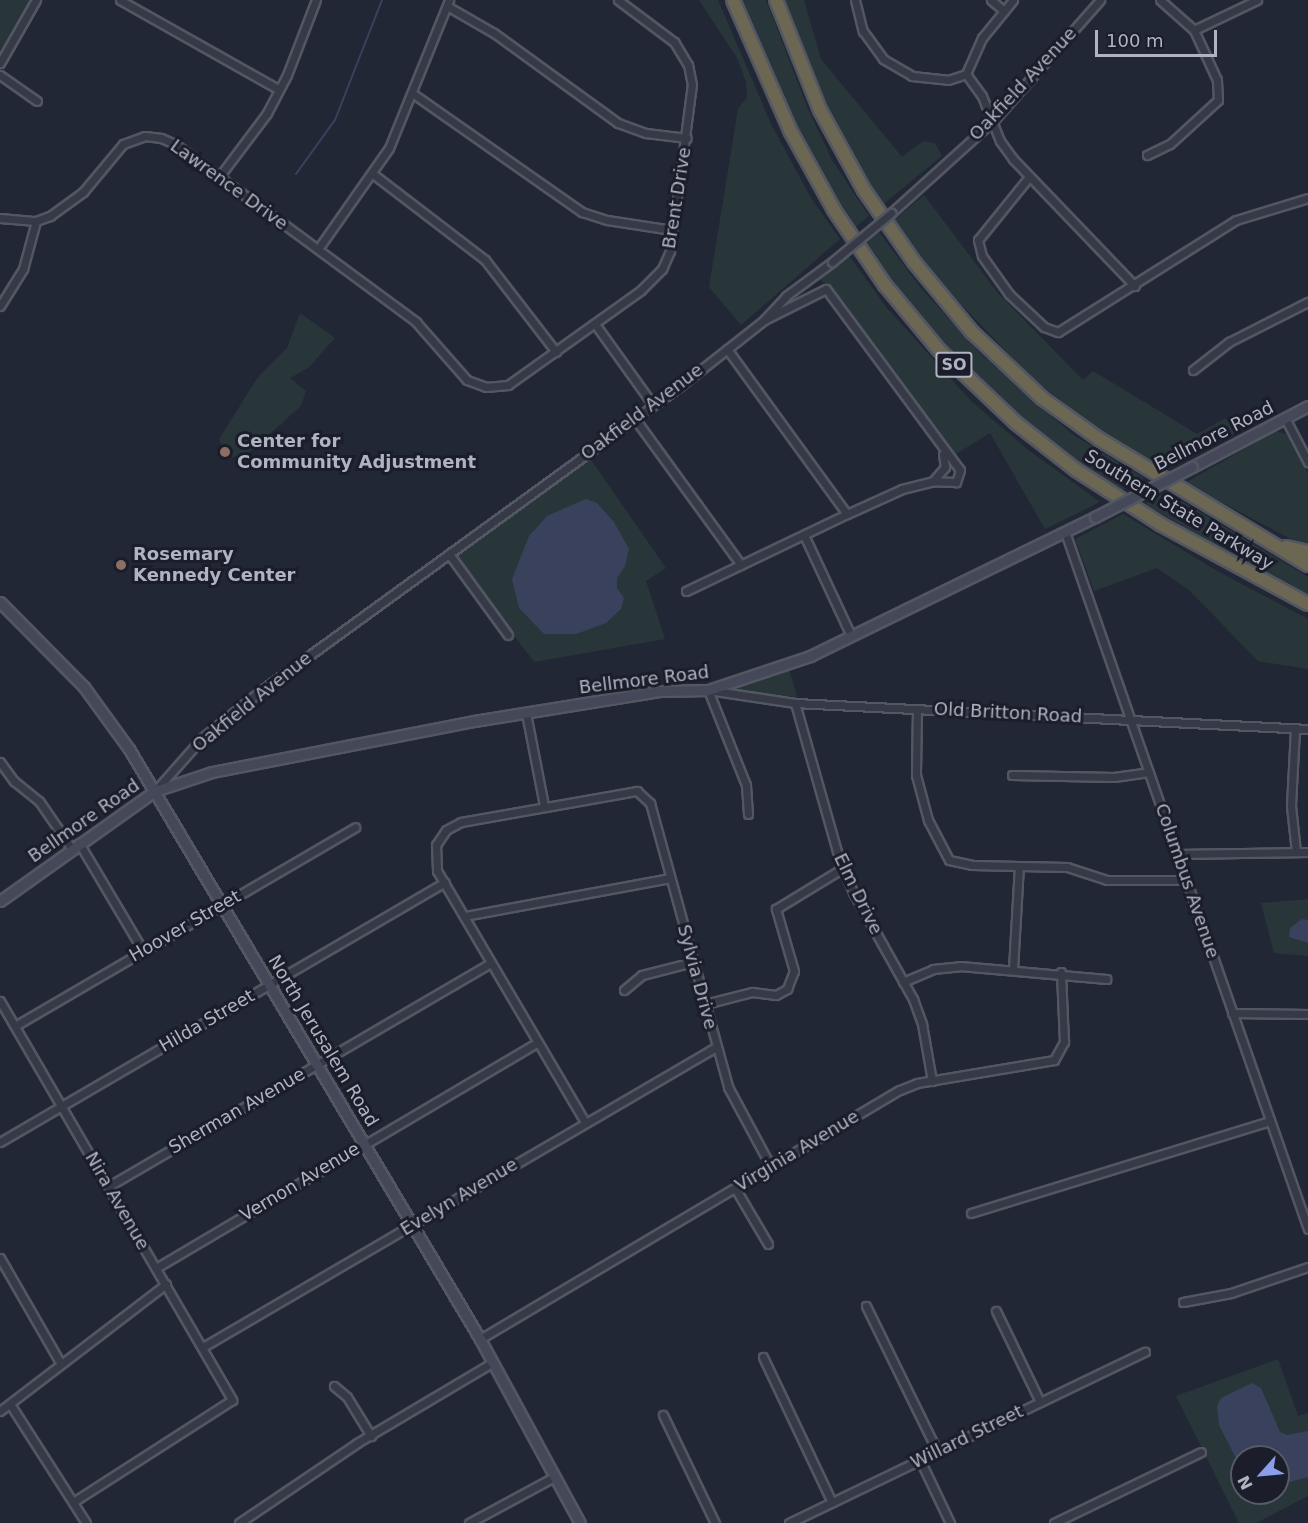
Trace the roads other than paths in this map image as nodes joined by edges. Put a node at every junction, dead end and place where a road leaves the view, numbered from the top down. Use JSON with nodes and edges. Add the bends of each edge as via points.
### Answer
{"nodes":[{"id":1,"x":36,"y":0,"type":"edge"},
{"id":2,"x":120,"y":0,"type":"edge"},
{"id":3,"x":316,"y":0,"type":"edge"},
{"id":4,"x":618,"y":0,"type":"edge"},
{"id":5,"x":733,"y":0,"type":"edge"},
{"id":6,"x":776,"y":0,"type":"edge"},
{"id":7,"x":855,"y":0,"type":"edge"},
{"id":8,"x":991,"y":0,"type":"edge"},
{"id":9,"x":1014,"y":0,"type":"edge"},
{"id":10,"x":1100,"y":0,"type":"edge"},
{"id":11,"x":1160,"y":0,"type":"edge"},
{"id":12,"x":1257,"y":0,"type":"edge"},
{"id":13,"x":448,"y":3,"type":"edge"},
{"id":14,"x":1004,"y":11,"type":"junction"},
{"id":15,"x":1194,"y":30,"type":"junction"},
{"id":16,"x":0,"y":63,"type":"edge"},
{"id":17,"x":966,"y":74,"type":"junction"},
{"id":18,"x":0,"y":75,"type":"edge"},
{"id":19,"x":278,"y":89,"type":"junction"},
{"id":20,"x":412,"y":93,"type":"junction"},
{"id":21,"x":37,"y":101,"type":"dead end"},
{"id":22,"x":994,"y":120,"type":"junction"},
{"id":23,"x":687,"y":138,"type":"junction"},
{"id":24,"x":1147,"y":155,"type":"dead end"},
{"id":25,"x":373,"y":174,"type":"junction"},
{"id":26,"x":219,"y":177,"type":"junction"},
{"id":27,"x":1029,"y":177,"type":"junction"},
{"id":28,"x":1308,"y":198,"type":"edge"},
{"id":29,"x":0,"y":218,"type":"edge"},
{"id":30,"x":36,"y":221,"type":"junction"},
{"id":31,"x":672,"y":230,"type":"junction"},
{"id":32,"x":318,"y":249,"type":"junction"},
{"id":33,"x":1135,"y":286,"type":"junction"},
{"id":34,"x":1308,"y":302,"type":"edge"},
{"id":35,"x":0,"y":306,"type":"edge"},
{"id":36,"x":764,"y":320,"type":"junction"},
{"id":37,"x":595,"y":324,"type":"junction"},
{"id":38,"x":727,"y":349,"type":"junction"},
{"id":39,"x":556,"y":352,"type":"junction"},
{"id":40,"x":446,"y":358,"type":"joint"},
{"id":41,"x":1193,"y":370,"type":"dead end"},
{"id":42,"x":653,"y":405,"type":"junction"},
{"id":43,"x":1308,"y":406,"type":"edge"},
{"id":44,"x":1284,"y":418,"type":"junction"},
{"id":45,"x":635,"y":419,"type":"junction"},
{"id":46,"x":943,"y":452,"type":"junction"},
{"id":47,"x":1308,"y":462,"type":"edge"},
{"id":48,"x":933,"y":481,"type":"junction"},
{"id":49,"x":847,"y":514,"type":"junction"},
{"id":50,"x":1065,"y":532,"type":"junction"},
{"id":51,"x":804,"y":535,"type":"junction"},
{"id":52,"x":1261,"y":537,"type":"junction"},
{"id":53,"x":1308,"y":552,"type":"edge"},
{"id":54,"x":449,"y":554,"type":"junction"},
{"id":55,"x":741,"y":565,"type":"junction"},
{"id":56,"x":1308,"y":565,"type":"edge"},
{"id":57,"x":686,"y":591,"type":"dead end"},
{"id":58,"x":0,"y":602,"type":"edge"},
{"id":59,"x":1308,"y":604,"type":"edge"},
{"id":60,"x":4,"y":613,"type":"edge"},
{"id":61,"x":508,"y":635,"type":"dead end"},
{"id":62,"x":851,"y":636,"type":"junction"},
{"id":63,"x":708,"y":690,"type":"junction"},
{"id":64,"x":795,"y":703,"type":"junction"},
{"id":65,"x":917,"y":709,"type":"junction"},
{"id":66,"x":526,"y":713,"type":"junction"},
{"id":67,"x":1130,"y":719,"type":"junction"},
{"id":68,"x":1294,"y":729,"type":"junction"},
{"id":69,"x":1308,"y":729,"type":"edge"},
{"id":70,"x":0,"y":762,"type":"edge"},
{"id":71,"x":1149,"y":772,"type":"junction"},
{"id":72,"x":1011,"y":775,"type":"dead end"},
{"id":73,"x":155,"y":791,"type":"junction"},
{"id":74,"x":544,"y":807,"type":"junction"},
{"id":75,"x":748,"y":814,"type":"dead end"},
{"id":76,"x":355,"y":827,"type":"dead end"},
{"id":77,"x":76,"y":846,"type":"junction"},
{"id":78,"x":1296,"y":852,"type":"junction"},
{"id":79,"x":1308,"y":852,"type":"edge"},
{"id":80,"x":1177,"y":854,"type":"junction"},
{"id":81,"x":1019,"y":866,"type":"junction"},
{"id":82,"x":843,"y":868,"type":"junction"},
{"id":83,"x":670,"y":878,"type":"junction"},
{"id":84,"x":1186,"y":880,"type":"junction"},
{"id":85,"x":445,"y":882,"type":"junction"},
{"id":86,"x":0,"y":901,"type":"edge"},
{"id":87,"x":222,"y":904,"type":"junction"},
{"id":88,"x":465,"y":916,"type":"junction"},
{"id":89,"x":143,"y":951,"type":"junction"},
{"id":90,"x":693,"y":962,"type":"junction"},
{"id":91,"x":491,"y":963,"type":"junction"},
{"id":92,"x":1013,"y":969,"type":"junction"},
{"id":93,"x":1061,"y":972,"type":"junction"},
{"id":94,"x":1106,"y":979,"type":"dead end"},
{"id":95,"x":903,"y":982,"type":"junction"},
{"id":96,"x":270,"y":984,"type":"junction"},
{"id":97,"x":624,"y":990,"type":"dead end"},
{"id":98,"x":0,"y":1001,"type":"edge"},
{"id":99,"x":705,"y":1004,"type":"junction"},
{"id":100,"x":1233,"y":1013,"type":"junction"},
{"id":101,"x":1308,"y":1014,"type":"edge"},
{"id":102,"x":15,"y":1026,"type":"junction"},
{"id":103,"x":537,"y":1042,"type":"junction"},
{"id":104,"x":716,"y":1047,"type":"junction"},
{"id":105,"x":318,"y":1064,"type":"junction"},
{"id":106,"x":932,"y":1081,"type":"junction"},
{"id":107,"x":62,"y":1106,"type":"junction"},
{"id":108,"x":1270,"y":1121,"type":"junction"},
{"id":109,"x":585,"y":1122,"type":"junction"},
{"id":110,"x":0,"y":1142,"type":"edge"},
{"id":111,"x":364,"y":1144,"type":"junction"},
{"id":112,"x":771,"y":1167,"type":"junction"},
{"id":113,"x":109,"y":1186,"type":"junction"},
{"id":114,"x":735,"y":1188,"type":"junction"},
{"id":115,"x":971,"y":1213,"type":"dead end"},
{"id":116,"x":411,"y":1225,"type":"junction"},
{"id":117,"x":1308,"y":1229,"type":"edge"},
{"id":118,"x":768,"y":1244,"type":"dead end"},
{"id":119,"x":0,"y":1258,"type":"edge"},
{"id":120,"x":1308,"y":1267,"type":"edge"},
{"id":121,"x":156,"y":1268,"type":"junction"},
{"id":122,"x":166,"y":1284,"type":"junction"},
{"id":123,"x":1183,"y":1302,"type":"dead end"},
{"id":124,"x":866,"y":1306,"type":"dead end"},
{"id":125,"x":996,"y":1311,"type":"dead end"},
{"id":126,"x":480,"y":1339,"type":"junction"},
{"id":127,"x":203,"y":1347,"type":"junction"},
{"id":128,"x":1145,"y":1352,"type":"dead end"},
{"id":129,"x":763,"y":1357,"type":"dead end"},
{"id":130,"x":492,"y":1363,"type":"junction"},
{"id":131,"x":62,"y":1364,"type":"junction"},
{"id":132,"x":334,"y":1386,"type":"dead end"},
{"id":133,"x":1040,"y":1402,"type":"junction"},
{"id":134,"x":10,"y":1404,"type":"junction"},
{"id":135,"x":0,"y":1411,"type":"edge"},
{"id":136,"x":663,"y":1415,"type":"dead end"},
{"id":137,"x":371,"y":1436,"type":"junction"},
{"id":138,"x":937,"y":1451,"type":"junction"},
{"id":139,"x":1201,"y":1452,"type":"dead end"},
{"id":140,"x":920,"y":1460,"type":"junction"},
{"id":141,"x":554,"y":1477,"type":"junction"},
{"id":142,"x":73,"y":1502,"type":"junction"},
{"id":143,"x":832,"y":1502,"type":"junction"},
{"id":144,"x":86,"y":1523,"type":"edge"},
{"id":145,"x":239,"y":1523,"type":"edge"},
{"id":146,"x":469,"y":1523,"type":"edge"},
{"id":147,"x":580,"y":1523,"type":"edge"},
{"id":148,"x":715,"y":1523,"type":"edge"},
{"id":149,"x":789,"y":1523,"type":"edge"},
{"id":150,"x":950,"y":1523,"type":"edge"},
{"id":151,"x":1054,"y":1523,"type":"edge"}],
"edges":[{"from":1,"to":16,"type":"street"},
{"from":2,"to":19,"type":"street"},
{"from":3,"to":19,"type":"street"},
{"from":4,"to":23,"type":"street","name":"Brent Drive","via":[[669,38],[688,65],[692,85]]},
{"from":5,"to":59,"type":"highway","name":"Southern State Parkway","number":"SO","via":[[786,122],[834,210],[885,285],[939,350],[1016,423],[1076,470],[1169,529]]},
{"from":6,"to":52,"type":"highway","name":"Southern State Parkway","number":"SO","via":[[820,110],[864,190],[914,262],[972,332],[1024,382],[1099,440]]},
{"from":7,"to":17,"type":"street","via":[[863,31],[883,59],[912,76],[948,80]]},
{"from":8,"to":14,"type":"street"},
{"from":9,"to":14,"type":"street"},
{"from":10,"to":22,"type":"street","name":"Oakfield Avenue"},
{"from":11,"to":15,"type":"street"},
{"from":12,"to":15,"type":"street"},
{"from":13,"to":20,"type":"street"},
{"from":13,"to":23,"type":"street","via":[[618,123],[646,133]]},
{"from":14,"to":17,"type":"street","via":[[979,45]]},
{"from":15,"to":24,"type":"street","via":[[1217,80],[1218,100],[1170,144]]},
{"from":17,"to":22,"type":"street"},
{"from":18,"to":21,"type":"street"},
{"from":19,"to":26,"type":"street","via":[[267,113]]},
{"from":20,"to":25,"type":"street"},
{"from":20,"to":31,"type":"street","via":[[582,212]]},
{"from":22,"to":27,"type":"street","via":[[1004,147]]},
{"from":22,"to":36,"type":"street","name":"Oakfield Avenue","bridge":true,"via":[[891,213],[786,296]]},
{"from":23,"to":31,"type":"street","name":"Brent Drive"},
{"from":25,"to":32,"type":"street"},
{"from":25,"to":39,"type":"street","via":[[485,260]]},
{"from":26,"to":30,"type":"street","name":"Lawrence Drive","via":[[168,140],[153,136],[135,138],[113,153],[70,205]]},
{"from":26,"to":32,"type":"street","name":"Lawrence Drive"},
{"from":27,"to":33,"type":"street"},
{"from":27,"to":33,"type":"street","via":[[978,240],[982,256],[1009,294],[1044,327],[1058,332]]},
{"from":28,"to":33,"type":"street","via":[[1236,220]]},
{"from":29,"to":30,"type":"street","name":"Lawrence Drive"},
{"from":30,"to":35,"type":"street","via":[[23,269]]},
{"from":31,"to":37,"type":"street","name":"Brent Drive","via":[[670,251],[656,276]]},
{"from":32,"to":40,"type":"street","name":"Lawrence Drive","via":[[416,322]]},
{"from":34,"to":41,"type":"street","via":[[1229,342]]},
{"from":36,"to":38,"type":"street","name":"Oakfield Avenue"},
{"from":36,"to":46,"type":"street","via":[[826,289]]},
{"from":37,"to":39,"type":"street","name":"Brent Drive"},
{"from":37,"to":42,"type":"street"},
{"from":38,"to":42,"type":"street","name":"Oakfield Avenue"},
{"from":38,"to":49,"type":"street"},
{"from":39,"to":40,"type":"street","name":"Brent Drive","via":[[522,377],[494,388],[467,380]]},
{"from":42,"to":45,"type":"street","name":"Oakfield Avenue"},
{"from":43,"to":44,"type":"main road","name":"Bellmore Road"},
{"from":44,"to":47,"type":"street"},
{"from":44,"to":50,"type":"main road","name":"Bellmore Road","bridge":true},
{"from":45,"to":54,"type":"street","name":"Oakfield Avenue"},
{"from":45,"to":55,"type":"street"},
{"from":46,"to":48,"type":"street","via":[[945,467]]},
{"from":46,"to":48,"type":"street","via":[[961,476],[952,483]]},
{"from":48,"to":49,"type":"street","via":[[902,489]]},
{"from":49,"to":51,"type":"street"},
{"from":50,"to":62,"type":"main road","name":"Bellmore Road"},
{"from":50,"to":67,"type":"street","name":"Columbus Avenue"},
{"from":51,"to":55,"type":"street"},
{"from":51,"to":62,"type":"street"},
{"from":52,"to":53,"type":"highway"},
{"from":52,"to":56,"type":"highway","name":"Southern State Parkway","number":"SO"},
{"from":54,"to":61,"type":"street"},
{"from":54,"to":73,"type":"street","name":"Oakfield Avenue","via":[[202,738]]},
{"from":55,"to":57,"type":"street"},
{"from":58,"to":60,"type":"main road","name":"North Jerusalem Road"},
{"from":60,"to":73,"type":"main road","name":"North Jerusalem Road","via":[[84,687]]},
{"from":62,"to":63,"type":"main road","name":"Bellmore Road","via":[[792,663]]},
{"from":63,"to":64,"type":"street","name":"Old Britton Road"},
{"from":63,"to":66,"type":"main road","name":"Bellmore Road","via":[[660,691]]},
{"from":63,"to":75,"type":"street","via":[[746,785]]},
{"from":64,"to":65,"type":"street","name":"Old Britton Road"},
{"from":64,"to":82,"type":"street","name":"Elm Drive"},
{"from":65,"to":67,"type":"street","name":"Old Britton Road"},
{"from":65,"to":81,"type":"street","via":[[916,776],[942,850],[949,860],[960,863]]},
{"from":66,"to":73,"type":"main road","name":"Bellmore Road","via":[[257,763]]},
{"from":66,"to":74,"type":"street"},
{"from":67,"to":68,"type":"street","name":"Old Britton Road"},
{"from":67,"to":71,"type":"street","name":"Columbus Avenue"},
{"from":68,"to":69,"type":"street","name":"Old Britton Road"},
{"from":68,"to":78,"type":"street","via":[[1291,806]]},
{"from":70,"to":77,"type":"street"},
{"from":71,"to":72,"type":"street","via":[[1114,777]]},
{"from":71,"to":80,"type":"street","name":"Columbus Avenue"},
{"from":73,"to":77,"type":"main road","name":"Bellmore Road"},
{"from":73,"to":87,"type":"main road","name":"North Jerusalem Road"},
{"from":74,"to":83,"type":"street","name":"Sylvia Drive","via":[[630,791],[643,794],[650,803]]},
{"from":74,"to":85,"type":"street","via":[[456,824],[446,830],[436,845],[434,860]]},
{"from":76,"to":87,"type":"street","name":"Hoover Street"},
{"from":77,"to":86,"type":"main road","name":"Bellmore Road"},
{"from":77,"to":89,"type":"street"},
{"from":78,"to":79,"type":"street"},
{"from":78,"to":80,"type":"street"},
{"from":80,"to":84,"type":"street","name":"Columbus Avenue"},
{"from":81,"to":84,"type":"street","via":[[1067,867],[1107,880]]},
{"from":81,"to":92,"type":"street"},
{"from":82,"to":95,"type":"street","name":"Elm Drive"},
{"from":82,"to":99,"type":"street","via":[[776,909],[794,971],[787,989],[776,995],[752,992]]},
{"from":83,"to":88,"type":"street"},
{"from":83,"to":90,"type":"street","name":"Sylvia Drive"},
{"from":84,"to":100,"type":"street","name":"Columbus Avenue"},
{"from":85,"to":88,"type":"street"},
{"from":85,"to":96,"type":"street","name":"Hilda Street"},
{"from":87,"to":89,"type":"street","name":"Hoover Street"},
{"from":87,"to":96,"type":"main road","name":"North Jerusalem Road"},
{"from":88,"to":91,"type":"street"},
{"from":89,"to":102,"type":"street","name":"Hoover Street"},
{"from":90,"to":97,"type":"street","via":[[642,975]]},
{"from":90,"to":99,"type":"street","name":"Sylvia Drive"},
{"from":91,"to":103,"type":"street"},
{"from":91,"to":105,"type":"street","name":"Sherman Avenue"},
{"from":92,"to":93,"type":"street"},
{"from":92,"to":95,"type":"street","via":[[944,966]]},
{"from":93,"to":94,"type":"street"},
{"from":93,"to":106,"type":"street","name":"Virginia Avenue","via":[[1064,1042],[1054,1060]]},
{"from":95,"to":106,"type":"street","name":"Elm Drive","via":[[922,1024]]},
{"from":96,"to":105,"type":"main road","name":"North Jerusalem Road"},
{"from":96,"to":107,"type":"street","name":"Hilda Street"},
{"from":98,"to":102,"type":"street","name":"Nira Avenue"},
{"from":99,"to":104,"type":"street","name":"Sylvia Drive"},
{"from":100,"to":101,"type":"street"},
{"from":100,"to":108,"type":"street","name":"Columbus Avenue"},
{"from":102,"to":107,"type":"street","name":"Nira Avenue"},
{"from":103,"to":109,"type":"street"},
{"from":103,"to":111,"type":"street","name":"Vernon Avenue"},
{"from":104,"to":109,"type":"street","name":"Evelyn Avenue"},
{"from":104,"to":112,"type":"street","name":"Sylvia Drive","via":[[733,1101]]},
{"from":105,"to":111,"type":"main road","name":"North Jerusalem Road"},
{"from":105,"to":113,"type":"street","name":"Sherman Avenue"},
{"from":106,"to":112,"type":"street","name":"Virginia Avenue","via":[[900,1090]]},
{"from":107,"to":110,"type":"street","name":"Hilda Street"},
{"from":107,"to":113,"type":"street","name":"Nira Avenue"},
{"from":108,"to":115,"type":"street"},
{"from":108,"to":117,"type":"street","name":"Columbus Avenue"},
{"from":109,"to":116,"type":"street","name":"Evelyn Avenue"},
{"from":111,"to":116,"type":"main road","name":"North Jerusalem Road"},
{"from":111,"to":121,"type":"street","name":"Vernon Avenue"},
{"from":112,"to":114,"type":"street","name":"Virginia Avenue"},
{"from":113,"to":121,"type":"street","name":"Nira Avenue"},
{"from":114,"to":118,"type":"street"},
{"from":114,"to":126,"type":"street","name":"Virginia Avenue"},
{"from":116,"to":126,"type":"main road","name":"North Jerusalem Road"},
{"from":116,"to":127,"type":"street","name":"Evelyn Avenue"},
{"from":119,"to":131,"type":"street"},
{"from":120,"to":123,"type":"street","via":[[1231,1293]]},
{"from":121,"to":122,"type":"street","name":"Nira Avenue"},
{"from":122,"to":127,"type":"street","name":"Nira Avenue"},
{"from":122,"to":131,"type":"street"},
{"from":124,"to":138,"type":"street"},
{"from":125,"to":133,"type":"street"},
{"from":126,"to":130,"type":"main road","name":"North Jerusalem Road"},
{"from":127,"to":142,"type":"street","name":"Nira Avenue","via":[[232,1403]]},
{"from":128,"to":133,"type":"street","name":"Willard Street"},
{"from":129,"to":143,"type":"street"},
{"from":130,"to":137,"type":"street"},
{"from":130,"to":141,"type":"main road","name":"North Jerusalem Road"},
{"from":131,"to":134,"type":"street"},
{"from":132,"to":137,"type":"street","via":[[347,1397]]},
{"from":133,"to":138,"type":"street","name":"Willard Street"},
{"from":134,"to":135,"type":"street"},
{"from":134,"to":142,"type":"street"},
{"from":136,"to":148,"type":"street"},
{"from":137,"to":145,"type":"street"},
{"from":138,"to":140,"type":"street","name":"Willard Street"},
{"from":139,"to":151,"type":"street"},
{"from":140,"to":143,"type":"street","name":"Willard Street"},
{"from":140,"to":150,"type":"street"},
{"from":141,"to":146,"type":"street"},
{"from":141,"to":147,"type":"main road","name":"North Jerusalem Road"},
{"from":142,"to":144,"type":"street"},
{"from":143,"to":149,"type":"street","name":"Willard Street"}]}
